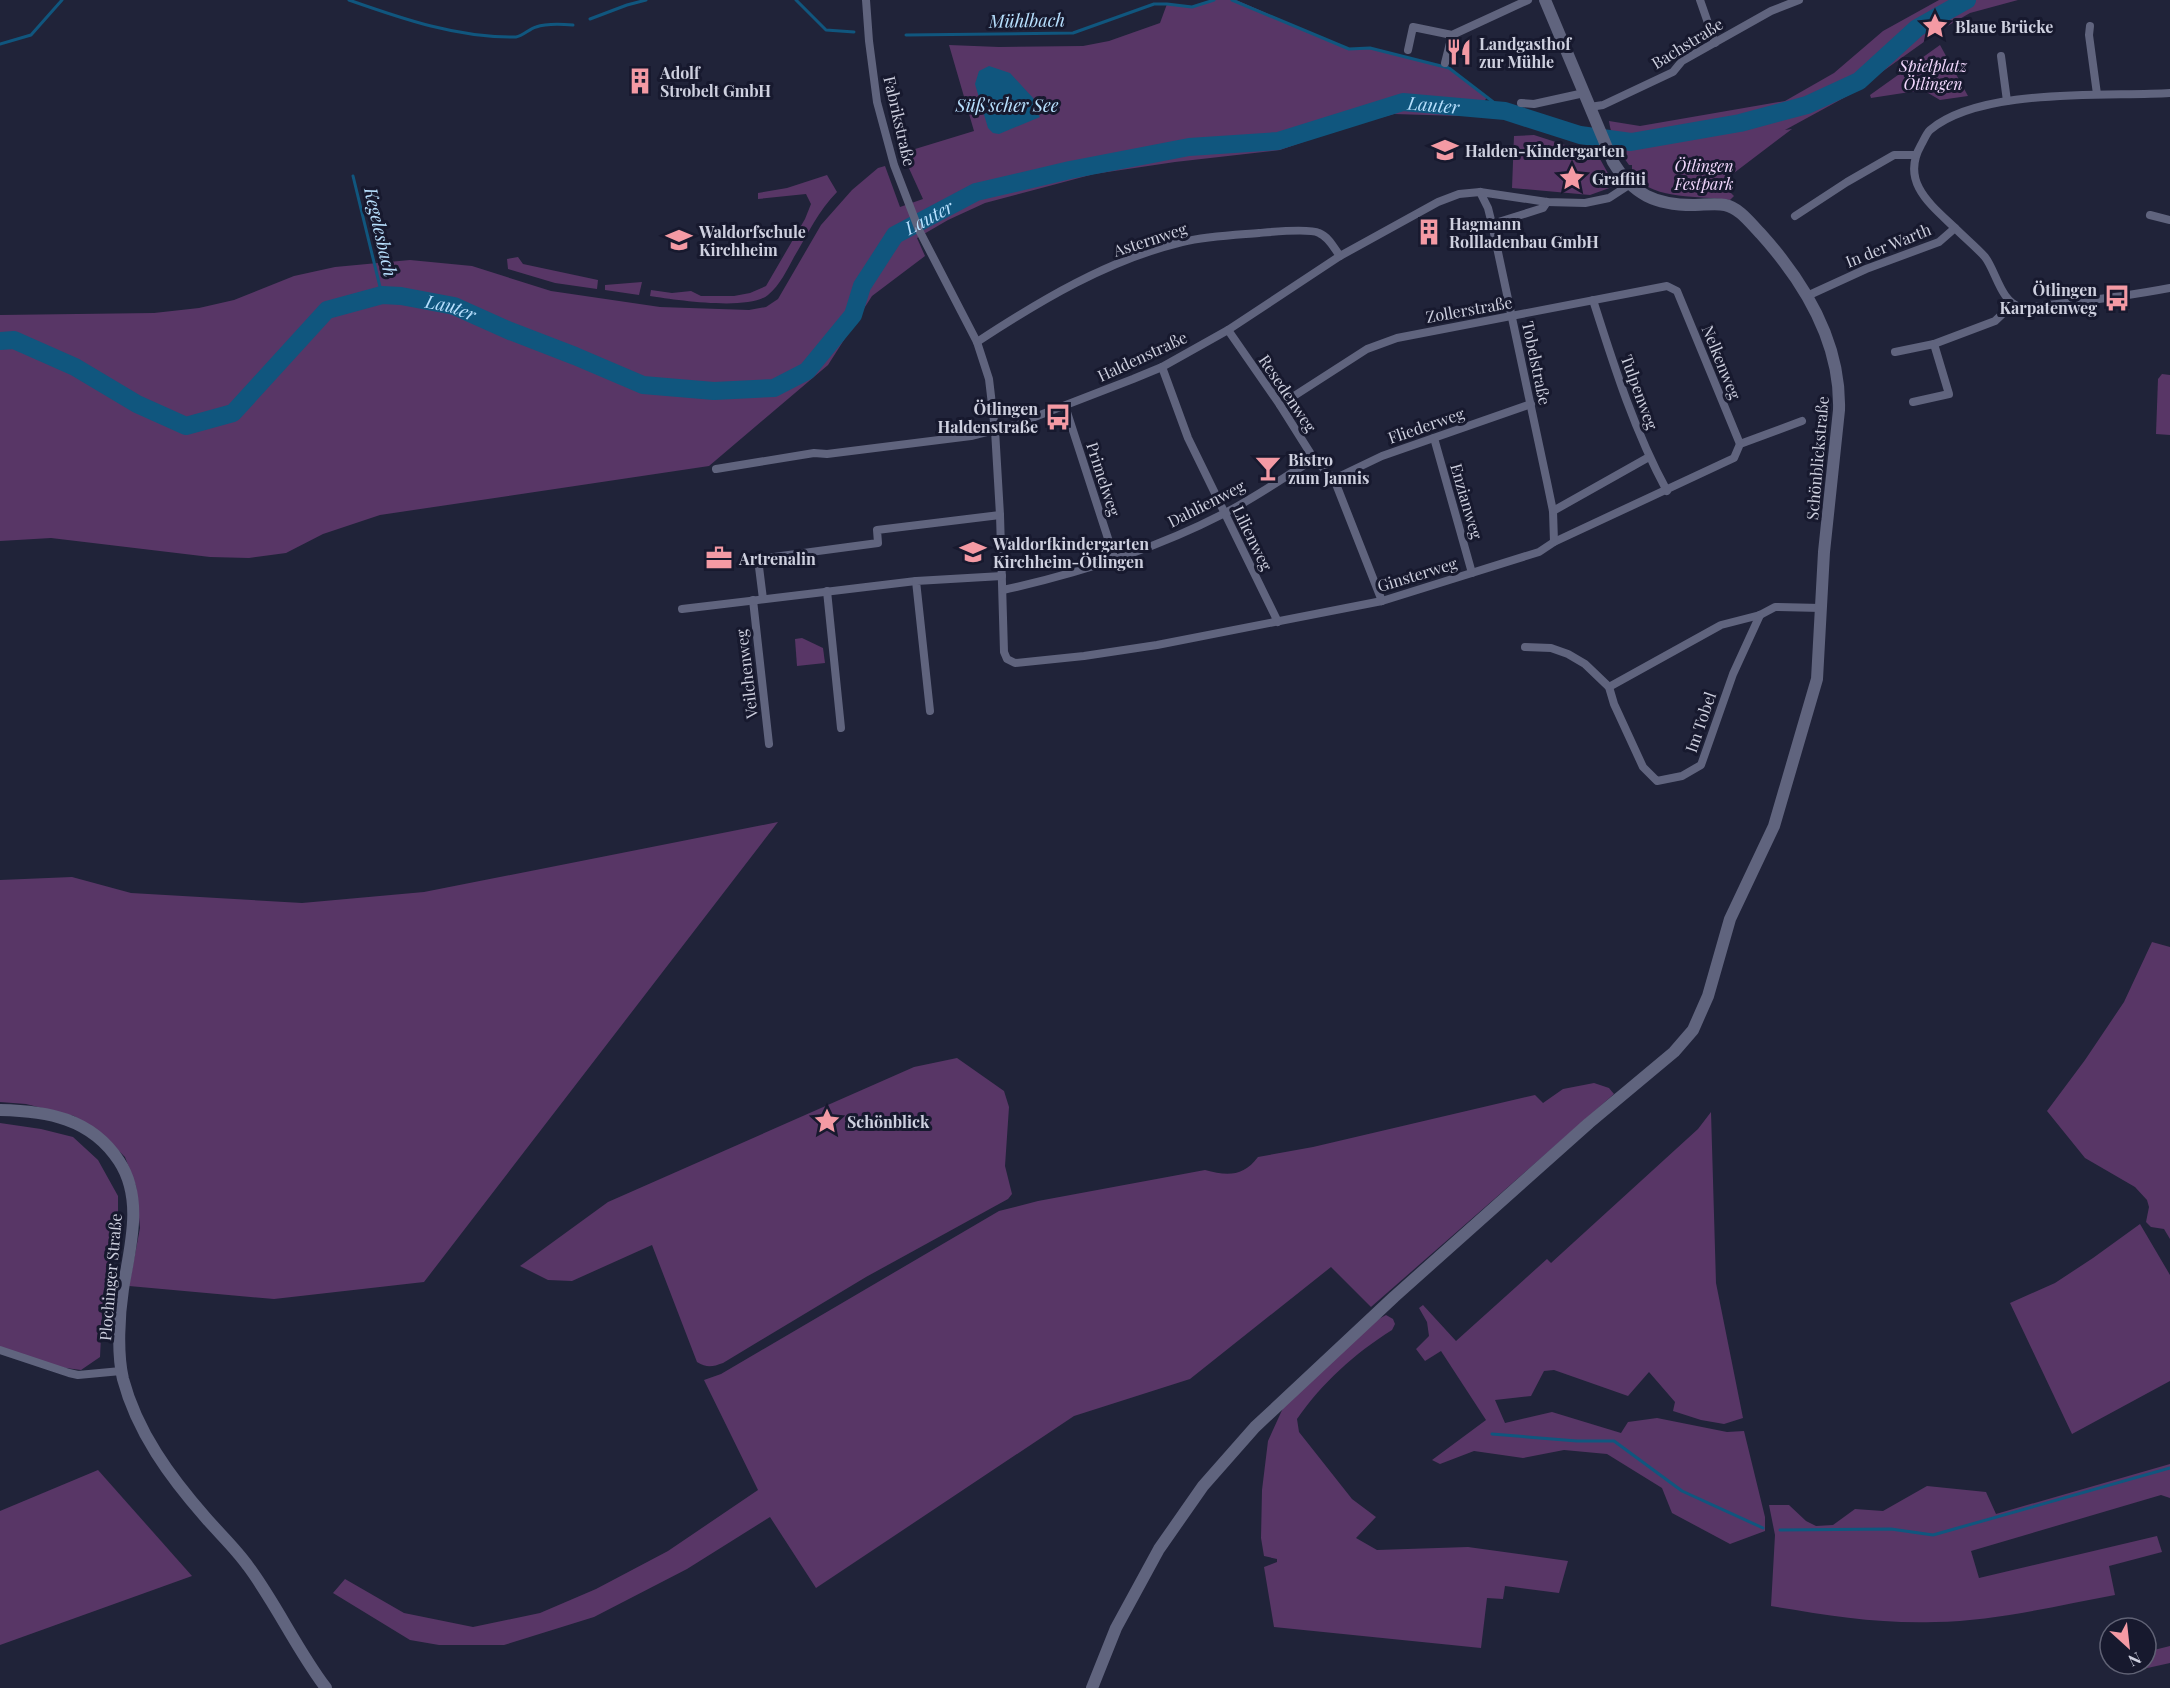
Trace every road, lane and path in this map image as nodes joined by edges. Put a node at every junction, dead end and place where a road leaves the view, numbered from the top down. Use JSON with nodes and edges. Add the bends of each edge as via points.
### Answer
{"nodes":[{"id":1,"x":866,"y":0,"type":"edge"},
{"id":2,"x":1528,"y":0,"type":"edge"},
{"id":3,"x":1545,"y":0,"type":"edge"},
{"id":4,"x":1700,"y":0,"type":"edge"},
{"id":5,"x":1799,"y":0,"type":"edge"},
{"id":6,"x":2090,"y":26,"type":"dead end"},
{"id":7,"x":1452,"y":35,"type":"junction"},
{"id":8,"x":1715,"y":43,"type":"junction"},
{"id":9,"x":1408,"y":50,"type":"dead end"},
{"id":10,"x":2001,"y":56,"type":"dead end"},
{"id":11,"x":1445,"y":63,"type":"dead end"},
{"id":12,"x":1584,"y":93,"type":"junction"},
{"id":13,"x":2170,"y":93,"type":"edge"},
{"id":14,"x":2097,"y":94,"type":"junction"},
{"id":15,"x":2007,"y":101,"type":"junction"},
{"id":16,"x":1521,"y":103,"type":"dead end"},
{"id":17,"x":1590,"y":107,"type":"junction"},
{"id":18,"x":1916,"y":155,"type":"junction"},
{"id":19,"x":1629,"y":185,"type":"junction"},
{"id":20,"x":1480,"y":192,"type":"junction"},
{"id":21,"x":1547,"y":202,"type":"junction"},
{"id":22,"x":2150,"y":215,"type":"dead end"},
{"id":23,"x":1795,"y":216,"type":"dead end"},
{"id":24,"x":2170,"y":220,"type":"edge"},
{"id":25,"x":1492,"y":224,"type":"junction"},
{"id":26,"x":1955,"y":228,"type":"junction"},
{"id":27,"x":1340,"y":256,"type":"junction"},
{"id":28,"x":2170,"y":288,"type":"edge"},
{"id":29,"x":1677,"y":291,"type":"joint"},
{"id":30,"x":1807,"y":296,"type":"junction"},
{"id":31,"x":1593,"y":300,"type":"junction"},
{"id":32,"x":2013,"y":304,"type":"junction"},
{"id":33,"x":1512,"y":315,"type":"junction"},
{"id":34,"x":1227,"y":330,"type":"junction"},
{"id":35,"x":977,"y":342,"type":"junction"},
{"id":36,"x":1934,"y":344,"type":"junction"},
{"id":37,"x":1895,"y":352,"type":"dead end"},
{"id":38,"x":1162,"y":367,"type":"junction"},
{"id":39,"x":1913,"y":402,"type":"dead end"},
{"id":40,"x":1531,"y":404,"type":"junction"},
{"id":41,"x":1280,"y":405,"type":"junction"},
{"id":42,"x":1065,"y":406,"type":"junction"},
{"id":43,"x":1802,"y":421,"type":"dead end"},
{"id":44,"x":995,"y":430,"type":"junction"},
{"id":45,"x":1434,"y":438,"type":"junction"},
{"id":46,"x":1740,"y":444,"type":"junction"},
{"id":47,"x":1648,"y":457,"type":"junction"},
{"id":48,"x":1314,"y":459,"type":"junction"},
{"id":49,"x":716,"y":469,"type":"dead end"},
{"id":50,"x":1334,"y":479,"type":"junction"},
{"id":51,"x":1667,"y":491,"type":"junction"},
{"id":52,"x":1553,"y":511,"type":"junction"},
{"id":53,"x":1224,"y":513,"type":"junction"},
{"id":54,"x":1000,"y":515,"type":"junction"},
{"id":55,"x":1554,"y":542,"type":"junction"},
{"id":56,"x":1115,"y":560,"type":"junction"},
{"id":57,"x":1472,"y":573,"type":"junction"},
{"id":58,"x":1002,"y":576,"type":"junction"},
{"id":59,"x":916,"y":581,"type":"junction"},
{"id":60,"x":1003,"y":590,"type":"junction"},
{"id":61,"x":827,"y":591,"type":"junction"},
{"id":62,"x":763,"y":599,"type":"junction"},
{"id":63,"x":753,"y":600,"type":"junction"},
{"id":64,"x":1382,"y":602,"type":"junction"},
{"id":65,"x":1821,"y":608,"type":"junction"},
{"id":66,"x":682,"y":609,"type":"dead end"},
{"id":67,"x":1760,"y":615,"type":"junction"},
{"id":68,"x":1278,"y":622,"type":"junction"},
{"id":69,"x":1525,"y":647,"type":"dead end"},
{"id":70,"x":1609,"y":687,"type":"junction"},
{"id":71,"x":930,"y":711,"type":"dead end"},
{"id":72,"x":841,"y":728,"type":"dead end"},
{"id":73,"x":769,"y":744,"type":"dead end"},
{"id":74,"x":0,"y":1110,"type":"edge"},
{"id":75,"x":0,"y":1350,"type":"edge"},
{"id":76,"x":122,"y":1371,"type":"junction"},
{"id":77,"x":326,"y":1688,"type":"edge"},
{"id":78,"x":1092,"y":1688,"type":"edge"}],
"edges":[{"from":1,"to":35,"type":"street","name":"Fabrikstraße","via":[[877,102],[890,152],[925,243]]},
{"from":2,"to":7,"type":"street"},
{"from":3,"to":12,"type":"street"},
{"from":4,"to":8,"type":"street"},
{"from":5,"to":8,"type":"street","name":"Bachstraße"},
{"from":6,"to":14,"type":"street"},
{"from":7,"to":9,"type":"street","via":[[1413,27]]},
{"from":7,"to":11,"type":"street"},
{"from":8,"to":17,"type":"street","name":"Bachstraße","via":[[1682,61],[1673,72],[1603,105]]},
{"from":10,"to":15,"type":"street"},
{"from":12,"to":16,"type":"street","via":[[1534,104]]},
{"from":12,"to":17,"type":"street"},
{"from":13,"to":14,"type":"street"},
{"from":14,"to":15,"type":"street"},
{"from":15,"to":18,"type":"street","via":[[1952,117],[1929,131]]},
{"from":17,"to":19,"type":"street","via":[[1613,162]]},
{"from":18,"to":23,"type":"street","via":[[1894,155]]},
{"from":18,"to":26,"type":"street","via":[[1914,173],[1918,187],[1927,203]]},
{"from":19,"to":21,"type":"street","name":"Haldenstraße","via":[[1609,198],[1591,202]]},
{"from":19,"to":30,"type":"street","name":"Schönblickstraße","via":[[1661,202],[1726,205],[1744,216],[1783,258]]},
{"from":20,"to":21,"type":"street","name":"Haldenstraße"},
{"from":20,"to":25,"type":"street","name":"Tobelstraße"},
{"from":20,"to":27,"type":"street","name":"Haldenstraße","via":[[1438,202]]},
{"from":21,"to":25,"type":"street","name":"Haldenstraße","via":[[1543,208]]},
{"from":22,"to":24,"type":"street"},
{"from":25,"to":33,"type":"street","name":"Tobelstraße"},
{"from":26,"to":30,"type":"street","name":"In der Warth","via":[[1939,242]]},
{"from":26,"to":32,"type":"street","name":"In der Warth","via":[[1985,258]]},
{"from":27,"to":34,"type":"street","name":"Haldenstraße"},
{"from":27,"to":35,"type":"street","name":"Asternweg","via":[[1318,232],[1222,235],[1182,243],[1137,257],[1063,290]]},
{"from":28,"to":32,"type":"street","via":[[2043,306]]},
{"from":29,"to":31,"type":"street","name":"Zollerstraße","via":[[1667,286]]},
{"from":29,"to":46,"type":"street","name":"Nelkenweg"},
{"from":30,"to":65,"type":"street","name":"Schönblickstraße","via":[[1836,365],[1840,389]]},
{"from":31,"to":33,"type":"street","name":"Zollerstraße"},
{"from":31,"to":47,"type":"street","name":"Tulpenweg"},
{"from":32,"to":36,"type":"street","via":[[1995,321]]},
{"from":33,"to":40,"type":"street","name":"Tobelstraße"},
{"from":33,"to":41,"type":"street","name":"Zollerstraße","via":[[1387,341],[1367,349]]},
{"from":34,"to":38,"type":"street","name":"Haldenstraße"},
{"from":34,"to":41,"type":"street","name":"Resedenweg"},
{"from":35,"to":44,"type":"street","via":[[989,379]]},
{"from":36,"to":37,"type":"street"},
{"from":36,"to":39,"type":"street","via":[[1949,394]]},
{"from":38,"to":42,"type":"street","name":"Haldenstraße"},
{"from":38,"to":53,"type":"street","name":"Lilienweg","via":[[1188,438]]},
{"from":40,"to":45,"type":"street","name":"Fliederweg"},
{"from":40,"to":52,"type":"street","name":"Tobelstraße"},
{"from":41,"to":48,"type":"street","name":"Resedenweg"},
{"from":42,"to":44,"type":"street","name":"Haldenstraße"},
{"from":42,"to":56,"type":"street","name":"Primelweg"},
{"from":43,"to":46,"type":"street","name":"Ginsterweg"},
{"from":44,"to":49,"type":"street","name":"Haldenstraße"},
{"from":44,"to":54,"type":"street"},
{"from":45,"to":50,"type":"street","name":"Fliederweg","via":[[1382,456]]},
{"from":45,"to":57,"type":"street","name":"Enzianweg"},
{"from":46,"to":51,"type":"street","name":"Ginsterweg","via":[[1734,458]]},
{"from":47,"to":51,"type":"street","name":"Tulpenweg"},
{"from":47,"to":52,"type":"street"},
{"from":48,"to":50,"type":"street","name":"Resedenweg"},
{"from":48,"to":53,"type":"street","name":"Dahlienweg"},
{"from":50,"to":64,"type":"street","name":"Resedenweg"},
{"from":51,"to":55,"type":"street","name":"Ginsterweg"},
{"from":52,"to":55,"type":"street","name":"Tobelstraße"},
{"from":53,"to":56,"type":"street","name":"Dahlienweg"},
{"from":53,"to":68,"type":"street","name":"Lilienweg"},
{"from":54,"to":58,"type":"street"},
{"from":54,"to":62,"type":"street","via":[[876,530],[878,543],[758,559]]},
{"from":55,"to":57,"type":"street","name":"Ginsterweg","via":[[1539,552]]},
{"from":56,"to":60,"type":"street","name":"Dahlienweg"},
{"from":57,"to":64,"type":"street","name":"Ginsterweg"},
{"from":58,"to":59,"type":"street"},
{"from":58,"to":60,"type":"street"},
{"from":59,"to":61,"type":"street"},
{"from":59,"to":71,"type":"street"},
{"from":60,"to":68,"type":"street","name":"Ginsterweg","via":[[1004,652],[1007,660],[1015,663],[1157,645]]},
{"from":61,"to":62,"type":"street"},
{"from":61,"to":72,"type":"street"},
{"from":62,"to":63,"type":"street"},
{"from":63,"to":66,"type":"street"},
{"from":63,"to":73,"type":"street","name":"Veilchenweg"},
{"from":64,"to":68,"type":"street","name":"Ginsterweg"},
{"from":65,"to":67,"type":"street","via":[[1775,607]]},
{"from":65,"to":78,"type":"street","name":"Schönblickstraße","via":[[1817,679],[1774,826],[1730,919],[1708,996],[1693,1030],[1674,1052],[1394,1297],[1255,1427],[1203,1486],[1159,1549],[1116,1628]]},
{"from":67,"to":70,"type":"street","via":[[1722,625]]},
{"from":67,"to":70,"type":"street","name":"Im Tobel","via":[[1732,674],[1701,765],[1682,776],[1657,781],[1643,767]]},
{"from":69,"to":70,"type":"street","name":"Im Tobel","via":[[1551,648],[1568,654]]},
{"from":74,"to":76,"type":"street","name":"Plochinger Straße","via":[[30,1111],[72,1120],[99,1136],[130,1180],[134,1219],[120,1327]]},
{"from":75,"to":76,"type":"street","via":[[69,1373]]},
{"from":76,"to":77,"type":"street","name":"Plochinger Straße","via":[[144,1434],[167,1470],[248,1565]]}]}
